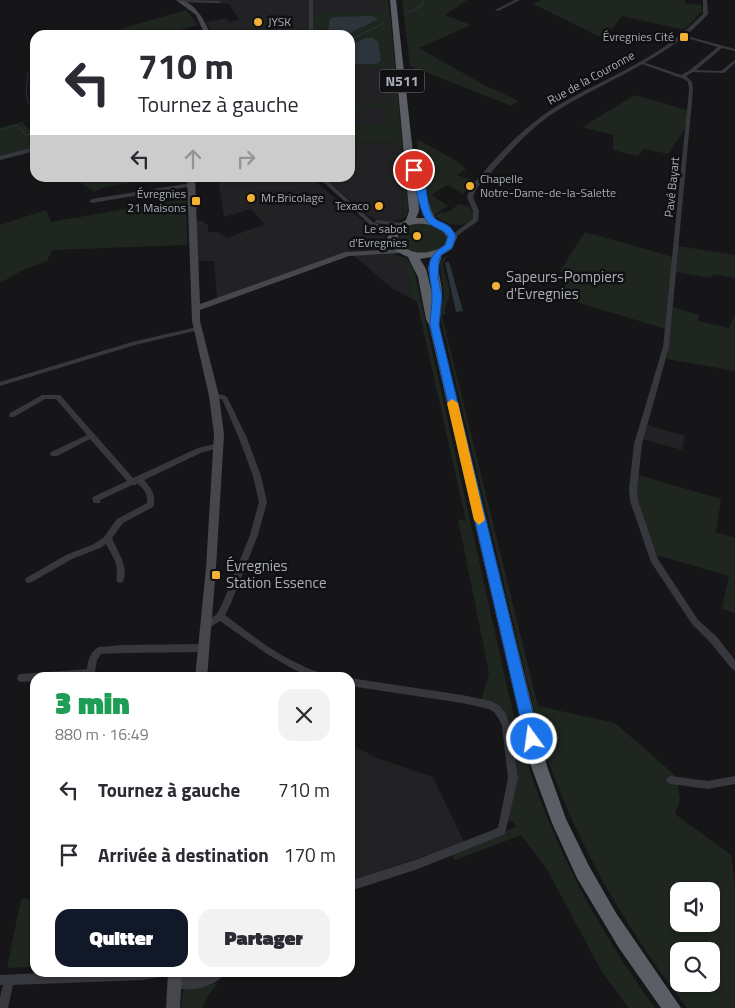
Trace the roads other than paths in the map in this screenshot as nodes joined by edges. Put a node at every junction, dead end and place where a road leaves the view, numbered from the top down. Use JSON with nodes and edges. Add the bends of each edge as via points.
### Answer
{"nodes":[{"id":1,"x":311,"y":0,"type":"edge"},
{"id":2,"x":393,"y":0,"type":"edge"},
{"id":3,"x":518,"y":0,"type":"edge"},
{"id":4,"x":705,"y":0,"type":"edge"},
{"id":5,"x":180,"y":1,"type":"edge"},
{"id":6,"x":219,"y":2,"type":"dead end"},
{"id":7,"x":497,"y":10,"type":"dead end"},
{"id":8,"x":206,"y":30,"type":"edge"},
{"id":9,"x":311,"y":30,"type":"edge"},
{"id":10,"x":692,"y":38,"type":"dead end"},
{"id":11,"x":721,"y":46,"type":"junction"},
{"id":12,"x":735,"y":50,"type":"edge"},
{"id":13,"x":735,"y":61,"type":"edge"},
{"id":14,"x":641,"y":63,"type":"junction"},
{"id":15,"x":692,"y":71,"type":"junction"},
{"id":16,"x":683,"y":76,"type":"junction"},
{"id":17,"x":30,"y":149,"type":"edge"},
{"id":18,"x":0,"y":158,"type":"edge"},
{"id":19,"x":410,"y":162,"type":"junction"},
{"id":20,"x":191,"y":182,"type":"edge"},
{"id":21,"x":326,"y":182,"type":"edge"},
{"id":22,"x":92,"y":201,"type":"dead end"},
{"id":23,"x":369,"y":220,"type":"junction"},
{"id":24,"x":432,"y":222,"type":"junction"},
{"id":25,"x":406,"y":224,"type":"junction"},
{"id":26,"x":467,"y":226,"type":"junction"},
{"id":27,"x":444,"y":227,"type":"junction"},
{"id":28,"x":452,"y":236,"type":"junction"},
{"id":29,"x":393,"y":238,"type":"junction"},
{"id":30,"x":402,"y":251,"type":"junction"},
{"id":31,"x":376,"y":252,"type":"junction"},
{"id":32,"x":437,"y":254,"type":"junction"},
{"id":33,"x":412,"y":255,"type":"junction"},
{"id":34,"x":195,"y":309,"type":"junction"},
{"id":35,"x":434,"y":325,"type":"junction"},
{"id":36,"x":197,"y":329,"type":"junction"},
{"id":37,"x":0,"y":384,"type":"edge"},
{"id":38,"x":214,"y":396,"type":"junction"},
{"id":39,"x":12,"y":415,"type":"dead end"},
{"id":40,"x":90,"y":436,"type":"junction"},
{"id":41,"x":219,"y":446,"type":"junction"},
{"id":42,"x":54,"y":454,"type":"dead end"},
{"id":43,"x":136,"y":482,"type":"junction"},
{"id":44,"x":97,"y":501,"type":"dead end"},
{"id":45,"x":108,"y":539,"type":"junction"},
{"id":46,"x":29,"y":580,"type":"dead end"},
{"id":47,"x":120,"y":580,"type":"dead end"},
{"id":48,"x":220,"y":616,"type":"junction"},
{"id":49,"x":206,"y":626,"type":"junction"},
{"id":50,"x":203,"y":648,"type":"junction"},
{"id":51,"x":735,"y":666,"type":"edge"},
{"id":52,"x":91,"y":672,"type":"edge"},
{"id":53,"x":201,"y":672,"type":"edge"},
{"id":54,"x":308,"y":672,"type":"edge"},
{"id":55,"x":21,"y":678,"type":"dead end"},
{"id":56,"x":30,"y":678,"type":"edge"},
{"id":57,"x":355,"y":683,"type":"edge"},
{"id":58,"x":671,"y":780,"type":"dead end"},
{"id":59,"x":735,"y":780,"type":"edge"},
{"id":60,"x":355,"y":884,"type":"edge"},
{"id":61,"x":87,"y":977,"type":"edge"},
{"id":62,"x":216,"y":977,"type":"edge"},
{"id":63,"x":175,"y":978,"type":"edge"},
{"id":64,"x":4,"y":980,"type":"edge"},
{"id":65,"x":3,"y":1008,"type":"edge"},
{"id":66,"x":173,"y":1008,"type":"edge"},
{"id":67,"x":672,"y":1008,"type":"edge"}],
"edges":[{"from":1,"to":9,"type":"street"},
{"from":2,"to":19,"type":"highway","number":"N511"},
{"from":3,"to":7,"type":"street"},
{"from":4,"to":14,"type":"street","name":"Rue de la Couronne","via":[[706,14],[698,23],[665,50]]},
{"from":5,"to":6,"type":"street"},
{"from":5,"to":8,"type":"main road","via":[[198,14]]},
{"from":10,"to":11,"type":"street"},
{"from":11,"to":12,"type":"street"},
{"from":11,"to":15,"type":"street"},
{"from":13,"to":15,"type":"street","via":[[718,73]]},
{"from":14,"to":16,"type":"street"},
{"from":14,"to":26,"type":"street","name":"Rue de la Couronne","via":[[548,114],[533,128],[473,188],[470,197],[477,216]]},
{"from":15,"to":16,"type":"street"},
{"from":16,"to":51,"type":"street","name":"Pavé Bayart","via":[[690,82],[691,90],[666,347],[636,454],[634,501],[654,560],[665,579],[695,622]]},
{"from":17,"to":18,"type":"street"},
{"from":19,"to":24,"type":"highway","number":"N511","via":[[420,182],[426,211]]},
{"from":19,"to":25,"type":"highway","number":"N511","via":[[414,211]]},
{"from":20,"to":22,"type":"street"},
{"from":20,"to":34,"type":"main road"},
{"from":21,"to":23,"type":"street"},
{"from":23,"to":25,"type":"street","via":[[389,225]]},
{"from":23,"to":29,"type":"street"},
{"from":24,"to":25,"type":"highway"},
{"from":24,"to":27,"type":"highway"},
{"from":25,"to":29,"type":"highway"},
{"from":26,"to":27,"type":"street"},
{"from":26,"to":28,"type":"street"},
{"from":27,"to":28,"type":"highway"},
{"from":28,"to":32,"type":"highway","via":[[449,247]]},
{"from":29,"to":30,"type":"highway"},
{"from":29,"to":31,"type":"main road"},
{"from":30,"to":31,"type":"main road"},
{"from":30,"to":33,"type":"highway"},
{"from":31,"to":34,"type":"main road","via":[[348,254]]},
{"from":32,"to":33,"type":"highway"},
{"from":32,"to":35,"type":"highway","via":[[433,268],[437,290]]},
{"from":33,"to":35,"type":"highway","via":[[422,272]]},
{"from":34,"to":36,"type":"main road"},
{"from":35,"to":67,"type":"highway","via":[[539,766],[560,824],[598,898]]},
{"from":36,"to":37,"type":"street","via":[[134,343]]},
{"from":36,"to":38,"type":"main road"},
{"from":38,"to":41,"type":"main road"},
{"from":38,"to":48,"type":"street","via":[[224,397],[227,402],[257,476],[263,502],[254,535]]},
{"from":39,"to":40,"type":"street","via":[[44,397],[58,397]]},
{"from":40,"to":42,"type":"street"},
{"from":40,"to":43,"type":"street"},
{"from":41,"to":43,"type":"street","via":[[201,450]]},
{"from":41,"to":49,"type":"main road"},
{"from":43,"to":44,"type":"street"},
{"from":43,"to":45,"type":"street","via":[[150,492],[150,505],[120,521]]},
{"from":45,"to":46,"type":"street"},
{"from":45,"to":47,"type":"street","via":[[119,559]]},
{"from":48,"to":49,"type":"street"},
{"from":48,"to":54,"type":"street","via":[[275,657]]},
{"from":49,"to":50,"type":"main road"},
{"from":50,"to":52,"type":"street","via":[[99,652],[93,659]]},
{"from":50,"to":53,"type":"main road"},
{"from":55,"to":56,"type":"street"},
{"from":57,"to":60,"type":"street","via":[[482,702],[497,709],[506,726],[513,778],[502,831]]},
{"from":58,"to":59,"type":"street","via":[[708,785]]},
{"from":61,"to":64,"type":"street"},
{"from":62,"to":63,"type":"street","via":[[208,981]]},
{"from":63,"to":66,"type":"main road"},
{"from":64,"to":65,"type":"street"}]}
